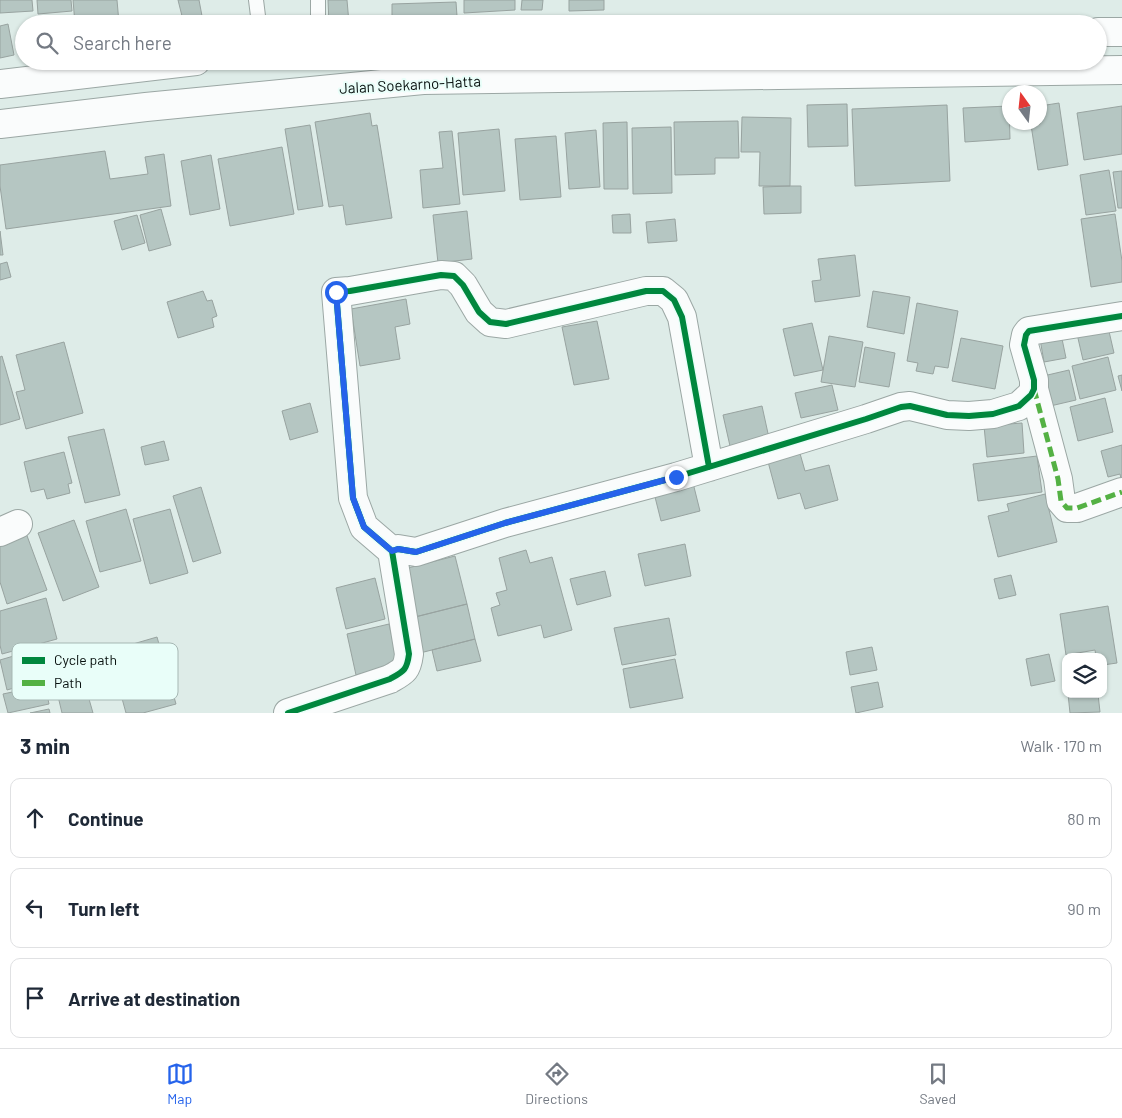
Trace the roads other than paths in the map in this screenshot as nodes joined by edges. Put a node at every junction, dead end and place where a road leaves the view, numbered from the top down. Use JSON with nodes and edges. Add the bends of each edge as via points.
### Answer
{"nodes":[{"id":1,"x":256,"y":0,"type":"edge"},
{"id":2,"x":318,"y":0,"type":"edge"},
{"id":3,"x":258,"y":15,"type":"edge"},
{"id":4,"x":318,"y":15,"type":"edge"},
{"id":5,"x":1107,"y":32,"type":"edge"},
{"id":6,"x":1122,"y":32,"type":"edge"},
{"id":7,"x":119,"y":70,"type":"edge"},
{"id":8,"x":1122,"y":70,"type":"edge"},
{"id":9,"x":0,"y":84,"type":"edge"},
{"id":10,"x":0,"y":124,"type":"edge"},
{"id":11,"x":1122,"y":316,"type":"edge"},
{"id":12,"x":1034,"y":389,"type":"junction"},
{"id":13,"x":709,"y":467,"type":"junction"},
{"id":14,"x":1122,"y":492,"type":"edge"},
{"id":15,"x":392,"y":551,"type":"junction"},
{"id":16,"x":288,"y":713,"type":"edge"}],
"edges":[{"from":1,"to":3,"type":"lane"},
{"from":2,"to":4,"type":"lane"},
{"from":5,"to":6,"type":"main road"},
{"from":7,"to":9,"type":"main road"},
{"from":8,"to":10,"type":"main road","name":"Jalan Soekarno-Hatta","via":[[423,80]]},
{"from":11,"to":12,"type":"main road","via":[[1029,331],[1024,345]]},
{"from":12,"to":13,"type":"main road","via":[[1019,406],[993,414],[947,415],[910,406],[901,407]]},
{"from":12,"to":14,"type":"main road","via":[[1061,501],[1067,508],[1077,508]]},
{"from":13,"to":15,"type":"main road","via":[[505,523],[416,552]]},
{"from":13,"to":15,"type":"main road","via":[[682,317],[674,300],[663,291],[646,291],[506,324],[490,322],[479,312],[454,276],[441,275],[336,292],[353,498],[364,527]]},
{"from":15,"to":16,"type":"main road","via":[[409,654],[404,671],[390,679]]}]}
